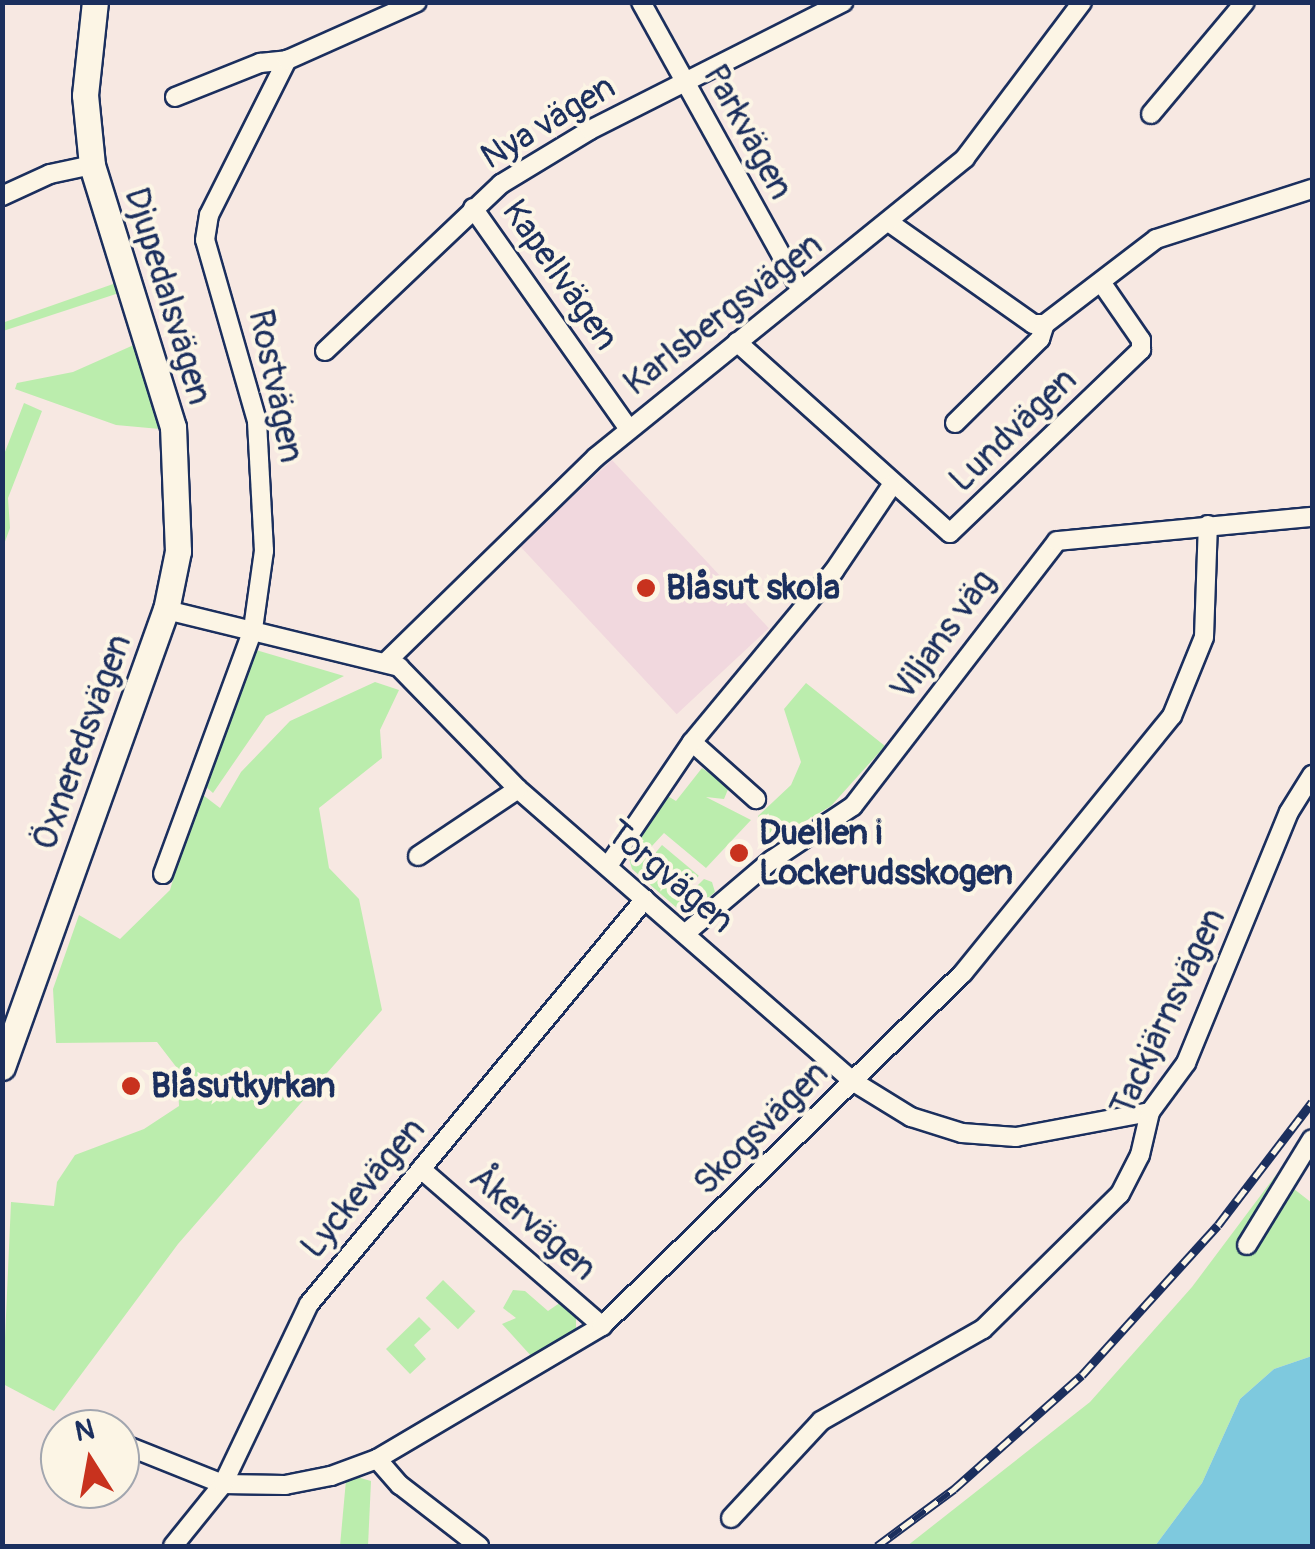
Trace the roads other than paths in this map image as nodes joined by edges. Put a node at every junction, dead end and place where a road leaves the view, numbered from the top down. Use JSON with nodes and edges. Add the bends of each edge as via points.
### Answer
{"nodes":[{"id":1,"x":95,"y":2,"type":"edge"},
{"id":2,"x":417,"y":2,"type":"edge"},
{"id":3,"x":641,"y":2,"type":"edge"},
{"id":4,"x":844,"y":2,"type":"edge"},
{"id":5,"x":1082,"y":2,"type":"edge"},
{"id":6,"x":1246,"y":2,"type":"edge"},
{"id":7,"x":288,"y":60,"type":"junction"},
{"id":8,"x":682,"y":84,"type":"junction"},
{"id":9,"x":175,"y":98,"type":"dead end"},
{"id":10,"x":1150,"y":114,"type":"dead end"},
{"id":11,"x":92,"y":165,"type":"junction"},
{"id":12,"x":1312,"y":189,"type":"edge"},
{"id":13,"x":2,"y":196,"type":"edge"},
{"id":14,"x":473,"y":208,"type":"junction"},
{"id":15,"x":890,"y":223,"type":"junction"},
{"id":16,"x":1103,"y":285,"type":"junction"},
{"id":17,"x":801,"y":292,"type":"junction"},
{"id":18,"x":1045,"y":324,"type":"junction"},
{"id":19,"x":737,"y":342,"type":"junction"},
{"id":20,"x":325,"y":351,"type":"dead end"},
{"id":21,"x":955,"y":423,"type":"dead end"},
{"id":22,"x":629,"y":429,"type":"junction"},
{"id":23,"x":892,"y":485,"type":"junction"},
{"id":24,"x":1312,"y":516,"type":"edge"},
{"id":25,"x":1208,"y":526,"type":"junction"},
{"id":26,"x":166,"y":610,"type":"junction"},
{"id":27,"x":253,"y":629,"type":"junction"},
{"id":28,"x":386,"y":662,"type":"junction"},
{"id":29,"x":692,"y":742,"type":"junction"},
{"id":30,"x":1312,"y":775,"type":"edge"},
{"id":31,"x":518,"y":789,"type":"junction"},
{"id":32,"x":756,"y":799,"type":"dead end"},
{"id":33,"x":418,"y":856,"type":"dead end"},
{"id":34,"x":608,"y":866,"type":"junction"},
{"id":35,"x":163,"y":874,"type":"dead end"},
{"id":36,"x":646,"y":898,"type":"junction"},
{"id":37,"x":686,"y":932,"type":"junction"},
{"id":38,"x":2,"y":1067,"type":"edge"},
{"id":39,"x":854,"y":1082,"type":"junction"},
{"id":40,"x":1150,"y":1112,"type":"junction"},
{"id":41,"x":1312,"y":1139,"type":"edge"},
{"id":42,"x":421,"y":1170,"type":"junction"},
{"id":43,"x":1247,"y":1245,"type":"dead end"},
{"id":44,"x":602,"y":1326,"type":"junction"},
{"id":45,"x":140,"y":1451,"type":"edge"},
{"id":46,"x":377,"y":1459,"type":"junction"},
{"id":47,"x":223,"y":1484,"type":"junction"},
{"id":48,"x":731,"y":1518,"type":"dead end"},
{"id":49,"x":174,"y":1546,"type":"edge"},
{"id":50,"x":479,"y":1546,"type":"edge"}],
"edges":[{"from":1,"to":11,"type":"street","name":"Djupedalsvägen","via":[[85,95]]},
{"from":2,"to":7,"type":"street"},
{"from":3,"to":8,"type":"street","name":"Parkvägen"},
{"from":4,"to":8,"type":"street","name":"Nya vägen"},
{"from":5,"to":15,"type":"street","name":"Karlsbergsvägen","via":[[1004,114]]},
{"from":6,"to":10,"type":"street"},
{"from":7,"to":9,"type":"street","via":[[260,63]]},
{"from":7,"to":27,"type":"street","name":"Rostvägen","via":[[205,228],[262,450],[264,551]]},
{"from":8,"to":14,"type":"street","name":"Nya vägen","via":[[541,158]]},
{"from":8,"to":17,"type":"street","name":"Parkvägen"},
{"from":11,"to":13,"type":"street","via":[[50,174]]},
{"from":11,"to":26,"type":"street","name":"Djupedalsvägen","via":[[176,446],[180,522]]},
{"from":12,"to":16,"type":"street","via":[[1156,238]]},
{"from":14,"to":20,"type":"street","name":"Nya vägen"},
{"from":14,"to":22,"type":"street","name":"Kapellvägen"},
{"from":15,"to":17,"type":"street","name":"Karlsbergsvägen"},
{"from":15,"to":18,"type":"street","via":[[1033,324]]},
{"from":16,"to":18,"type":"street"},
{"from":16,"to":23,"type":"street","name":"Lundvägen","via":[[1141,340],[1141,350],[955,532],[945,532]]},
{"from":17,"to":19,"type":"street","name":"Karlsbergsvägen"},
{"from":18,"to":21,"type":"street","via":[[1040,339]]},
{"from":19,"to":22,"type":"street","name":"Karlsbergsvägen"},
{"from":19,"to":23,"type":"street","name":"Lundvägen"},
{"from":22,"to":28,"type":"street","name":"Karlsbergsvägen"},
{"from":23,"to":29,"type":"street","via":[[834,570]]},
{"from":24,"to":25,"type":"street","name":"Viljans väg"},
{"from":25,"to":37,"type":"street","name":"Viljans väg","via":[[1085,533],[1050,546],[854,806],[772,860]]},
{"from":25,"to":39,"type":"street","name":"Skogsvägen","via":[[1204,638],[1172,716],[994,938]]},
{"from":26,"to":27,"type":"street","name":"Torgvägen"},
{"from":26,"to":38,"type":"street","name":"Öxneredsvägen"},
{"from":27,"to":28,"type":"street","name":"Torgvägen"},
{"from":27,"to":35,"type":"street","name":"Rostvägen"},
{"from":28,"to":31,"type":"street","name":"Torgvägen","via":[[410,676]]},
{"from":29,"to":32,"type":"street"},
{"from":29,"to":34,"type":"street"},
{"from":30,"to":40,"type":"street","name":"Tackjärnsvägen","via":[[1289,812],[1186,1063]]},
{"from":31,"to":33,"type":"street"},
{"from":31,"to":34,"type":"street","name":"Torgvägen"},
{"from":34,"to":36,"type":"street","name":"Torgvägen"},
{"from":36,"to":37,"type":"street","name":"Torgvägen"},
{"from":36,"to":42,"type":"street","name":"Lyckevägen"},
{"from":37,"to":39,"type":"street","name":"Torgvägen"},
{"from":39,"to":40,"type":"street","name":"Torgvägen","via":[[911,1117],[987,1136],[1047,1134]]},
{"from":39,"to":44,"type":"street","name":"Skogsvägen"},
{"from":40,"to":48,"type":"street","name":"Tackjärnsvägen","via":[[1140,1155],[1120,1194],[1021,1296],[966,1340],[821,1421]]},
{"from":41,"to":43,"type":"street"},
{"from":42,"to":44,"type":"street","name":"Åkervägen"},
{"from":42,"to":47,"type":"street","name":"Lyckevägen","via":[[309,1304]]},
{"from":44,"to":46,"type":"street","name":"Skogsvägen"},
{"from":45,"to":47,"type":"street","name":"Skogsvägen"},
{"from":46,"to":47,"type":"street","name":"Skogsvägen","via":[[308,1482]]},
{"from":46,"to":50,"type":"street"},
{"from":47,"to":49,"type":"street","name":"Lyckevägen"}]}
